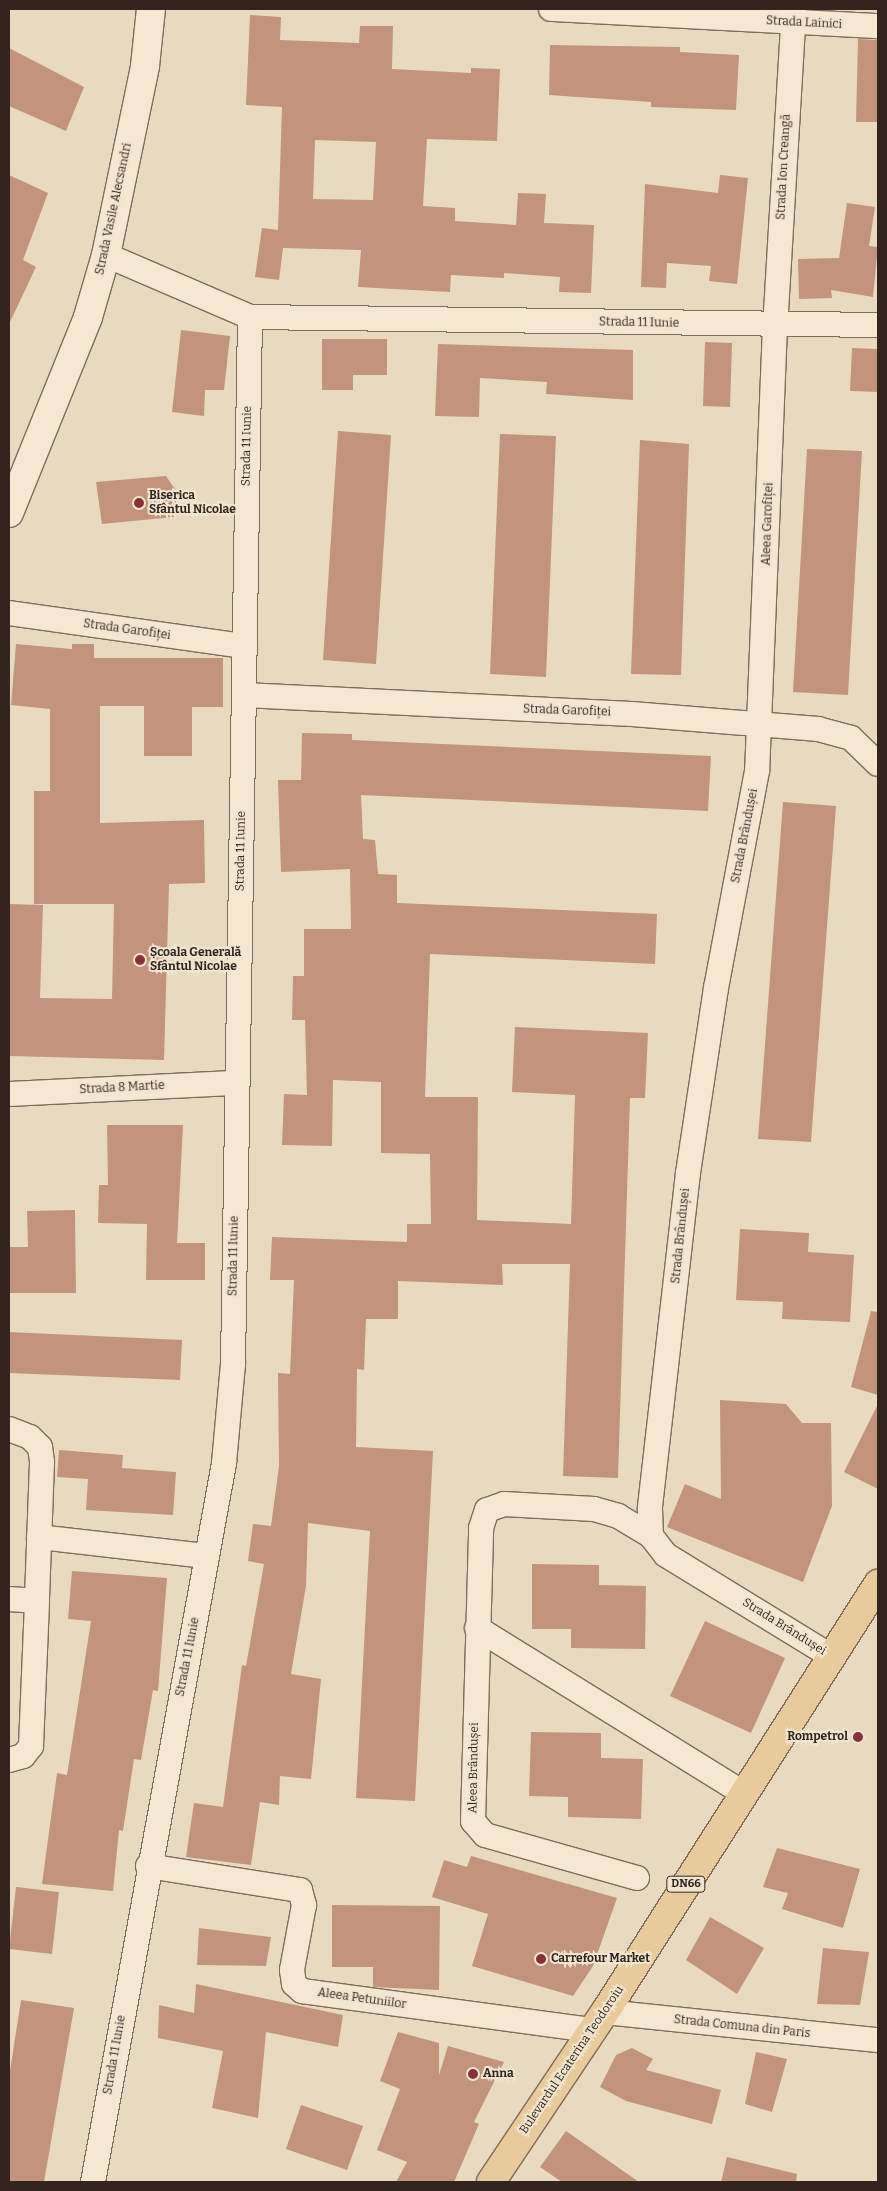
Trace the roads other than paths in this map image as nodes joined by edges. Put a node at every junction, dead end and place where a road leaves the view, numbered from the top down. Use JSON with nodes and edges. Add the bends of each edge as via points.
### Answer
{"nodes":[{"id":1,"x":151,"y":9,"type":"edge"},
{"id":2,"x":551,"y":9,"type":"edge"},
{"id":3,"x":793,"y":16,"type":"edge"},
{"id":4,"x":878,"y":26,"type":"edge"},
{"id":5,"x":106,"y":255,"type":"junction"},
{"id":6,"x":250,"y":317,"type":"junction"},
{"id":7,"x":878,"y":325,"type":"edge"},
{"id":8,"x":775,"y":326,"type":"junction"},
{"id":9,"x":9,"y":513,"type":"edge"},
{"id":10,"x":9,"y":613,"type":"edge"},
{"id":11,"x":245,"y":646,"type":"junction"},
{"id":12,"x":244,"y":695,"type":"junction"},
{"id":13,"x":760,"y":723,"type":"junction"},
{"id":14,"x":878,"y":764,"type":"edge"},
{"id":15,"x":236,"y":1083,"type":"junction"},
{"id":16,"x":9,"y":1094,"type":"edge"},
{"id":17,"x":9,"y":1429,"type":"edge"},
{"id":18,"x":651,"y":1536,"type":"junction"},
{"id":19,"x":39,"y":1537,"type":"junction"},
{"id":20,"x":207,"y":1556,"type":"junction"},
{"id":21,"x":878,"y":1584,"type":"edge"},
{"id":22,"x":9,"y":1599,"type":"edge"},
{"id":23,"x":37,"y":1601,"type":"junction"},
{"id":24,"x":478,"y":1628,"type":"junction"},
{"id":25,"x":831,"y":1656,"type":"junction"},
{"id":26,"x":9,"y":1760,"type":"edge"},
{"id":27,"x":743,"y":1793,"type":"junction"},
{"id":28,"x":148,"y":1866,"type":"junction"},
{"id":29,"x":637,"y":1878,"type":"dead end"},
{"id":30,"x":599,"y":2021,"type":"junction"},
{"id":31,"x":878,"y":2040,"type":"edge"},
{"id":32,"x":93,"y":2182,"type":"edge"},
{"id":33,"x":491,"y":2182,"type":"edge"}],
"edges":[{"from":1,"to":5,"type":"street","name":"Strada Vasile Alecsandri","via":[[144,66]]},
{"from":2,"to":3,"type":"street","name":"Strada Lainici"},
{"from":3,"to":4,"type":"street","name":"Strada Lainici"},
{"from":3,"to":8,"type":"street","name":"Strada Ion Creangă"},
{"from":5,"to":6,"type":"street","name":"Strada 11 Iunie"},
{"from":5,"to":9,"type":"street","name":"Strada Vasile Alecsandri","via":[[66,376]]},
{"from":6,"to":8,"type":"street","name":"Strada 11 Iunie"},
{"from":6,"to":11,"type":"street","name":"Strada 11 Iunie"},
{"from":7,"to":8,"type":"street","name":"Strada 11 Iunie"},
{"from":8,"to":13,"type":"street","name":"Aleea Garofiței"},
{"from":10,"to":11,"type":"street","name":"Strada Garofiței"},
{"from":11,"to":12,"type":"street","name":"Strada 11 Iunie"},
{"from":12,"to":13,"type":"street","name":"Strada Garofiței"},
{"from":12,"to":15,"type":"street","name":"Strada 11 Iunie"},
{"from":13,"to":14,"type":"street","name":"Strada Garofiței","via":[[818,729],[851,738]]},
{"from":13,"to":18,"type":"street","name":"Strada Brândușei","via":[[757,771],[716,988],[688,1173],[650,1509]]},
{"from":15,"to":16,"type":"street","name":"Strada 8 Martie"},
{"from":15,"to":20,"type":"street","name":"Strada 11 Iunie","via":[[233,1364],[224,1462]]},
{"from":17,"to":19,"type":"street","via":[[18,1430],[40,1447]]},
{"from":18,"to":24,"type":"street","name":"Aleea Brândușei","via":[[618,1516],[594,1509],[504,1504],[487,1510],[481,1528]]},
{"from":18,"to":25,"type":"street","name":"Strada Brândușei","via":[[666,1555]]},
{"from":19,"to":20,"type":"street"},
{"from":19,"to":23,"type":"street"},
{"from":20,"to":28,"type":"street","name":"Strada 11 Iunie"},
{"from":21,"to":25,"type":"main road","name":"Bulevardul Ecaterina Teodoroiu","number":"DN66"},
{"from":22,"to":23,"type":"street"},
{"from":23,"to":26,"type":"street","via":[[31,1746],[23,1756]]},
{"from":24,"to":27,"type":"street"},
{"from":24,"to":29,"type":"street","name":"Aleea Brândușei","via":[[472,1821],[485,1835]]},
{"from":25,"to":27,"type":"main road","name":"Bulevardul Ecaterina Teodoroiu","number":"DN66"},
{"from":27,"to":30,"type":"main road","name":"Bulevardul Ecaterina Teodoroiu","number":"DN66"},
{"from":28,"to":30,"type":"street","name":"Aleea Petuniilor","via":[[300,1890],[304,1905],[292,1970],[294,1984],[302,1992]]},
{"from":28,"to":32,"type":"street","name":"Strada 11 Iunie"},
{"from":30,"to":31,"type":"street","name":"Strada Comuna din Paris"},
{"from":30,"to":33,"type":"main road","name":"Bulevardul Ecaterina Teodoroiu","number":"DN66"}]}
